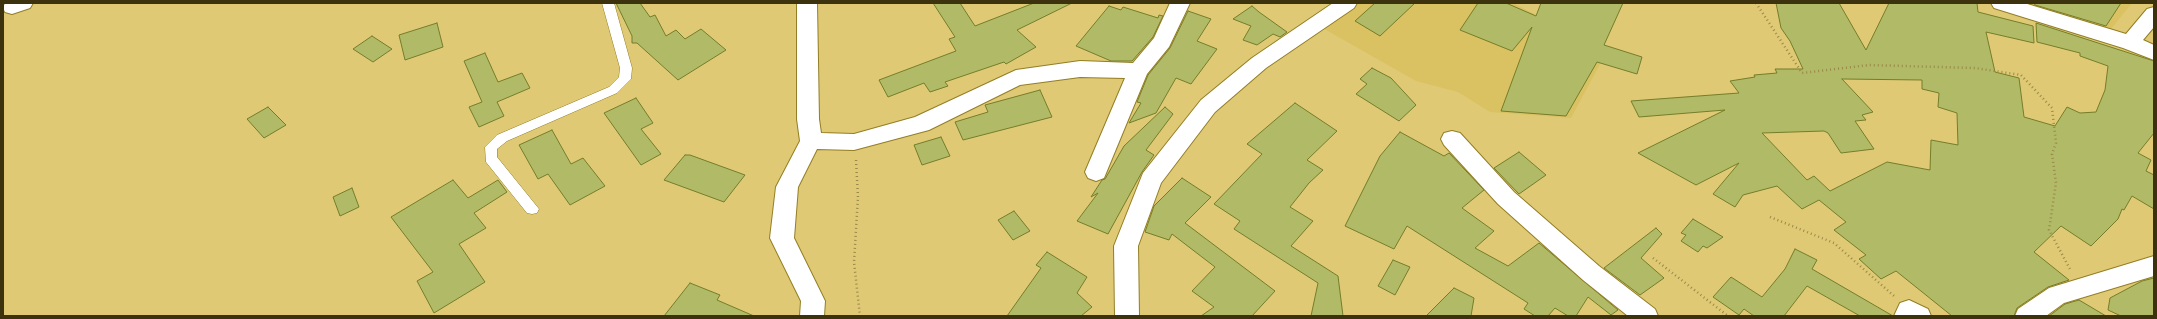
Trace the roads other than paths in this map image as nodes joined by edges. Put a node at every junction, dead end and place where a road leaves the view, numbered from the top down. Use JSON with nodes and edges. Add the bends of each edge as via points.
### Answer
{"nodes":[{"id":1,"x":608,"y":3,"type":"edge"},
{"id":2,"x":808,"y":3,"type":"edge"},
{"id":3,"x":1180,"y":3,"type":"edge"},
{"id":4,"x":1347,"y":3,"type":"edge"},
{"id":5,"x":2001,"y":3,"type":"edge"},
{"id":6,"x":2154,"y":14,"type":"edge"},
{"id":7,"x":2130,"y":43,"type":"junction"},
{"id":8,"x":2154,"y":53,"type":"edge"},
{"id":9,"x":1138,"y":71,"type":"junction"},
{"id":10,"x":1452,"y":139,"type":"dead end"},
{"id":11,"x":811,"y":141,"type":"junction"},
{"id":12,"x":1096,"y":172,"type":"dead end"},
{"id":13,"x":532,"y":209,"type":"dead end"},
{"id":14,"x":2154,"y":266,"type":"edge"},
{"id":15,"x":812,"y":316,"type":"edge"},
{"id":16,"x":1127,"y":316,"type":"edge"},
{"id":17,"x":1646,"y":316,"type":"edge"},
{"id":18,"x":2027,"y":316,"type":"edge"}],
"edges":[{"from":1,"to":13,"type":"lane","via":[[626,68],[625,79],[613,90],[502,138],[491,147],[491,158]]},
{"from":2,"to":11,"type":"street","via":[[808,119]]},
{"from":3,"to":9,"type":"street","via":[[1162,42]]},
{"from":4,"to":16,"type":"street","via":[[1259,62],[1208,106],[1152,179],[1126,246]]},
{"from":5,"to":7,"type":"street"},
{"from":6,"to":7,"type":"street"},
{"from":7,"to":8,"type":"street"},
{"from":9,"to":11,"type":"street","via":[[1080,69],[1016,78],[921,124],[854,142]]},
{"from":9,"to":12,"type":"street"},
{"from":10,"to":17,"type":"street","via":[[1506,198]]},
{"from":11,"to":15,"type":"street","via":[[787,188],[782,238],[813,301]]},
{"from":14,"to":18,"type":"street","via":[[2057,295]]}]}
